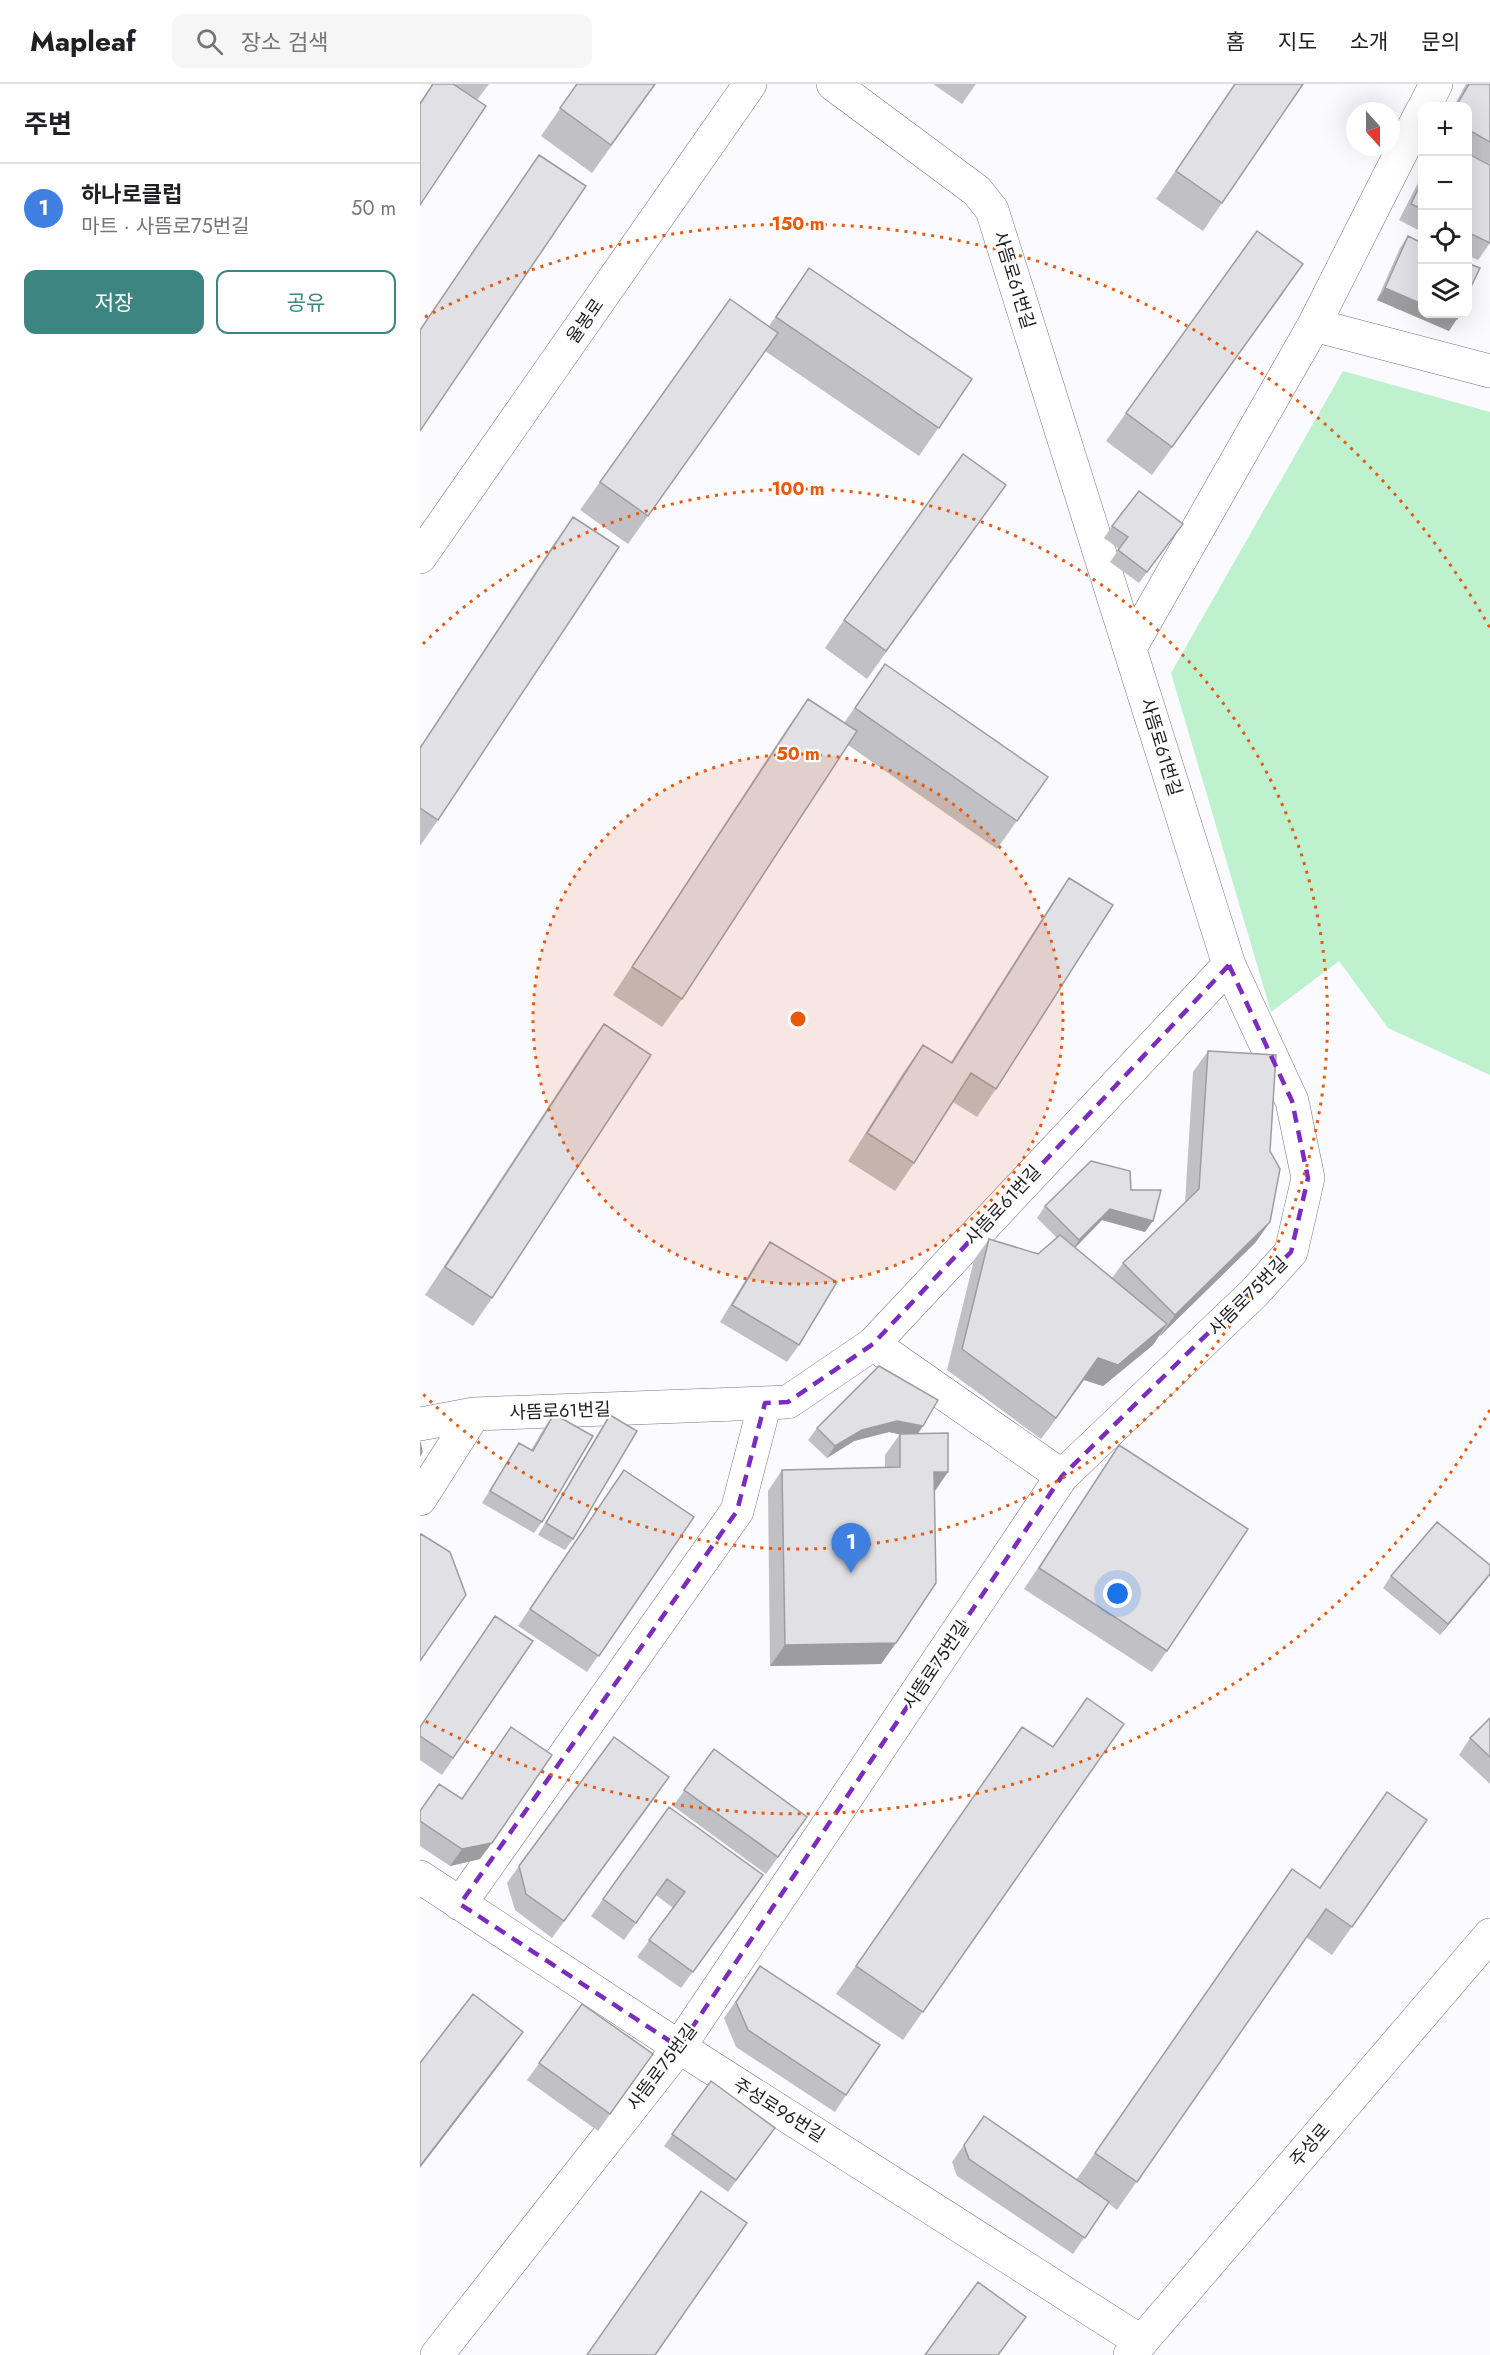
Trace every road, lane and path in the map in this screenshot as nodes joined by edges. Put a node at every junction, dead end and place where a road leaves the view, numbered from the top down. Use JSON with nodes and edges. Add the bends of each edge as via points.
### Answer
{"nodes":[{"id":1,"x":750,"y":84,"type":"edge"},
{"id":2,"x":833,"y":84,"type":"edge"},
{"id":3,"x":1436,"y":84,"type":"edge"},
{"id":4,"x":1427,"y":102,"type":"edge"},
{"id":5,"x":1418,"y":119,"type":"edge"},
{"id":6,"x":1314,"y":325,"type":"junction"},
{"id":7,"x":1490,"y":371,"type":"edge"},
{"id":8,"x":420,"y":557,"type":"edge"},
{"id":9,"x":1130,"y":648,"type":"junction"},
{"id":10,"x":1229,"y":965,"type":"junction"},
{"id":11,"x":873,"y":1344,"type":"junction"},
{"id":12,"x":765,"y":1403,"type":"junction"},
{"id":13,"x":474,"y":1414,"type":"junction"},
{"id":14,"x":420,"y":1424,"type":"edge"},
{"id":15,"x":1062,"y":1476,"type":"junction"},
{"id":16,"x":420,"y":1499,"type":"edge"},
{"id":17,"x":420,"y":1877,"type":"edge"},
{"id":18,"x":460,"y":1904,"type":"junction"},
{"id":19,"x":1490,"y":1935,"type":"edge"},
{"id":20,"x":679,"y":2047,"type":"junction"},
{"id":21,"x":1135,"y":2348,"type":"edge"},
{"id":22,"x":437,"y":2355,"type":"edge"}],
"edges":[{"from":1,"to":8,"type":"street","name":"율봉로"},
{"from":2,"to":9,"type":"street","name":"사뜸로61번길","via":[[977,191],[992,210]]},
{"from":3,"to":4,"type":"street"},
{"from":5,"to":6,"type":"street"},
{"from":6,"to":7,"type":"street"},
{"from":6,"to":9,"type":"street"},
{"from":9,"to":10,"type":"street","name":"사뜸로61번길"},
{"from":10,"to":11,"type":"street","name":"사뜸로61번길"},
{"from":10,"to":15,"type":"street","name":"사뜸로75번길","via":[[1292,1101],[1308,1178],[1292,1252]]},
{"from":11,"to":12,"type":"street","name":"사뜸로61번길","via":[[788,1402]]},
{"from":11,"to":15,"type":"street"},
{"from":12,"to":13,"type":"street","name":"사뜸로61번길"},
{"from":12,"to":18,"type":"street","via":[[737,1511]]},
{"from":13,"to":14,"type":"street","name":"사뜸로61번길"},
{"from":13,"to":16,"type":"street"},
{"from":15,"to":20,"type":"street","name":"사뜸로75번길"},
{"from":17,"to":18,"type":"street","name":"주성로96번길"},
{"from":18,"to":20,"type":"street","name":"주성로96번길"},
{"from":19,"to":21,"type":"street","name":"주성로"},
{"from":20,"to":21,"type":"street","name":"주성로96번길","via":[[1090,2307]]},
{"from":20,"to":22,"type":"street","name":"사뜸로75번길"}]}
